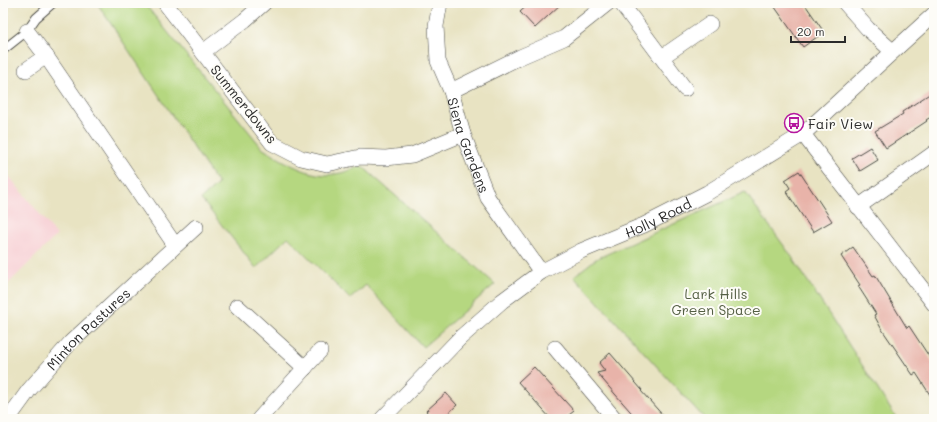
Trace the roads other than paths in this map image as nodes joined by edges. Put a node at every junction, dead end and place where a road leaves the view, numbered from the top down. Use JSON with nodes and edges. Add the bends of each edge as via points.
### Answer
{"nodes":[{"id":1,"x":53,"y":3,"type":"edge"},
{"id":2,"x":165,"y":3,"type":"edge"},
{"id":3,"x":264,"y":3,"type":"edge"},
{"id":4,"x":440,"y":3,"type":"edge"},
{"id":5,"x":608,"y":3,"type":"edge"},
{"id":6,"x":622,"y":3,"type":"edge"},
{"id":7,"x":846,"y":3,"type":"edge"},
{"id":8,"x":934,"y":14,"type":"edge"},
{"id":9,"x":710,"y":24,"type":"dead end"},
{"id":10,"x":27,"y":31,"type":"junction"},
{"id":11,"x":3,"y":50,"type":"edge"},
{"id":12,"x":203,"y":52,"type":"junction"},
{"id":13,"x":892,"y":52,"type":"junction"},
{"id":14,"x":46,"y":56,"type":"junction"},
{"id":15,"x":662,"y":57,"type":"junction"},
{"id":16,"x":26,"y":70,"type":"dead end"},
{"id":17,"x":685,"y":89,"type":"dead end"},
{"id":18,"x":451,"y":91,"type":"junction"},
{"id":19,"x":463,"y":134,"type":"junction"},
{"id":20,"x":803,"y":134,"type":"junction"},
{"id":21,"x":934,"y":153,"type":"edge"},
{"id":22,"x":858,"y":207,"type":"junction"},
{"id":23,"x":196,"y":227,"type":"dead end"},
{"id":24,"x":175,"y":245,"type":"junction"},
{"id":25,"x":541,"y":272,"type":"junction"},
{"id":26,"x":934,"y":304,"type":"edge"},
{"id":27,"x":237,"y":306,"type":"dead end"},
{"id":28,"x":555,"y":348,"type":"dead end"},
{"id":29,"x":320,"y":351,"type":"dead end"},
{"id":30,"x":305,"y":368,"type":"junction"},
{"id":31,"x":391,"y":416,"type":"edge"},
{"id":32,"x":8,"y":419,"type":"edge"},
{"id":33,"x":259,"y":419,"type":"edge"},
{"id":34,"x":615,"y":419,"type":"edge"}],
"edges":[{"from":1,"to":10,"type":"lane","via":[[36,18]]},
{"from":2,"to":12,"type":"street","name":"Summerdowns"},
{"from":3,"to":12,"type":"street"},
{"from":4,"to":18,"type":"street","name":"Siena Gardens","via":[[436,26],[438,61]]},
{"from":5,"to":18,"type":"street","via":[[564,38]]},
{"from":6,"to":15,"type":"street"},
{"from":7,"to":13,"type":"street"},
{"from":8,"to":13,"type":"street","name":"Holly Road"},
{"from":9,"to":15,"type":"street"},
{"from":10,"to":11,"type":"lane"},
{"from":10,"to":14,"type":"street"},
{"from":12,"to":19,"type":"street","name":"Summerdowns","via":[[272,143],[301,158],[327,164],[360,157],[412,155]]},
{"from":13,"to":20,"type":"street","name":"Holly Road"},
{"from":14,"to":16,"type":"street"},
{"from":14,"to":24,"type":"street"},
{"from":15,"to":17,"type":"street"},
{"from":18,"to":19,"type":"street","name":"Siena Gardens"},
{"from":19,"to":25,"type":"street","name":"Siena Gardens","via":[[488,198]]},
{"from":20,"to":22,"type":"street"},
{"from":20,"to":25,"type":"street","name":"Holly Road","via":[[707,193]]},
{"from":21,"to":22,"type":"street"},
{"from":22,"to":26,"type":"street"},
{"from":23,"to":24,"type":"street","name":"Minton Pastures"},
{"from":24,"to":32,"type":"street","name":"Minton Pastures","via":[[71,342],[29,390]]},
{"from":25,"to":31,"type":"street","name":"Holly Road","via":[[502,301],[460,338]]},
{"from":27,"to":30,"type":"street"},
{"from":28,"to":34,"type":"street"},
{"from":29,"to":30,"type":"street"},
{"from":30,"to":33,"type":"street"}]}
